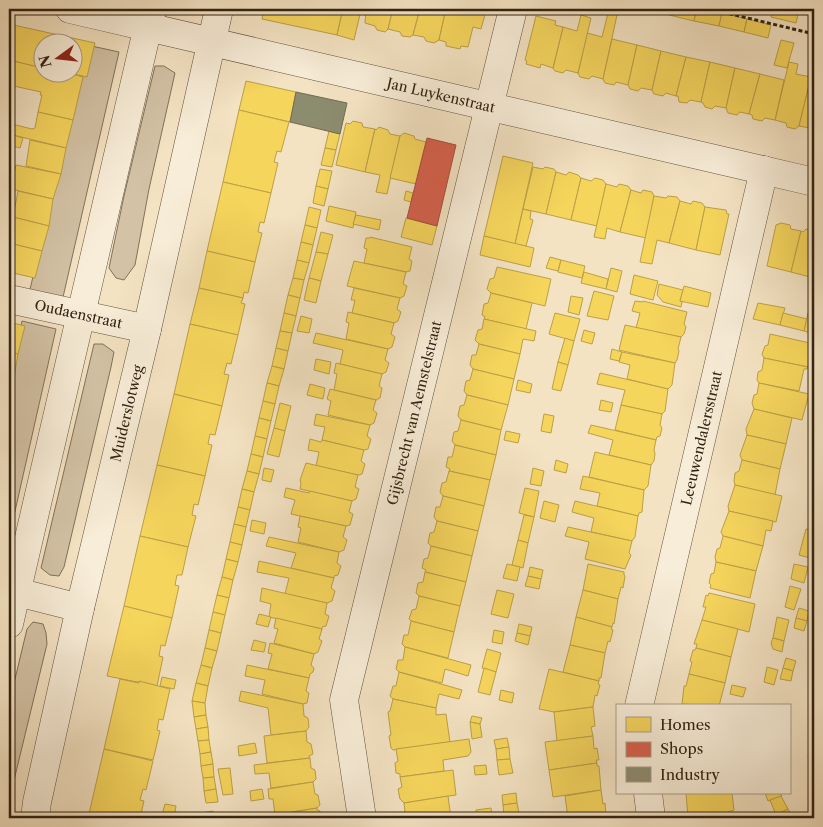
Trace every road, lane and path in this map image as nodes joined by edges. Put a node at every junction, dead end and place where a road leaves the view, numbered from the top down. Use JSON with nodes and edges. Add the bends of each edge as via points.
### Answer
{"nodes":[{"id":1,"x":70,"y":9,"type":"edge"},
{"id":2,"x":219,"y":9,"type":"edge"},
{"id":3,"x":513,"y":9,"type":"edge"},
{"id":4,"x":710,"y":9,"type":"edge"},
{"id":5,"x":149,"y":18,"type":"edge"},
{"id":6,"x":814,"y":34,"type":"edge"},
{"id":7,"x":211,"y":41,"type":"junction"},
{"id":8,"x":490,"y":105,"type":"junction"},
{"id":9,"x":764,"y":170,"type":"junction"},
{"id":10,"x":814,"y":182,"type":"edge"},
{"id":11,"x":9,"y":300,"type":"edge"},
{"id":12,"x":80,"y":316,"type":"junction"},
{"id":13,"x":147,"y":329,"type":"junction"},
{"id":14,"x":12,"y":591,"type":"edge"},
{"id":15,"x":80,"y":608,"type":"junction"},
{"id":16,"x":9,"y":624,"type":"edge"},
{"id":17,"x":639,"y":704,"type":"edge"},
{"id":18,"x":648,"y":794,"type":"edge"},
{"id":19,"x":35,"y":818,"type":"edge"},
{"id":20,"x":362,"y":818,"type":"edge"},
{"id":21,"x":651,"y":818,"type":"edge"}],
"edges":[{"from":1,"to":5,"type":"street","name":"Jan Luykenstraat"},
{"from":2,"to":7,"type":"street","name":"Muiderslotweg"},
{"from":3,"to":8,"type":"street","name":"Gijsbrecht van Aemstelstraat"},
{"from":4,"to":6,"type":"path"},
{"from":5,"to":7,"type":"street","name":"Jan Luykenstraat"},
{"from":5,"to":12,"type":"street"},
{"from":7,"to":8,"type":"street","name":"Jan Luykenstraat"},
{"from":7,"to":13,"type":"street","name":"Muiderslotweg"},
{"from":8,"to":9,"type":"street","name":"Jan Luykenstraat"},
{"from":8,"to":20,"type":"street","name":"Gijsbrecht van Aemstelstraat","via":[[344,700]]},
{"from":9,"to":10,"type":"street","name":"Jan Luykenstraat"},
{"from":9,"to":17,"type":"street","name":"Leeuwendalersstraat"},
{"from":11,"to":12,"type":"street","name":"Oudaenstraat"},
{"from":12,"to":13,"type":"street","name":"Oudaenstraat"},
{"from":12,"to":14,"type":"street"},
{"from":13,"to":15,"type":"street","name":"Muiderslotweg"},
{"from":14,"to":15,"type":"street"},
{"from":14,"to":16,"type":"street"},
{"from":15,"to":19,"type":"street","name":"Muiderslotweg"},
{"from":18,"to":21,"type":"street"}]}
